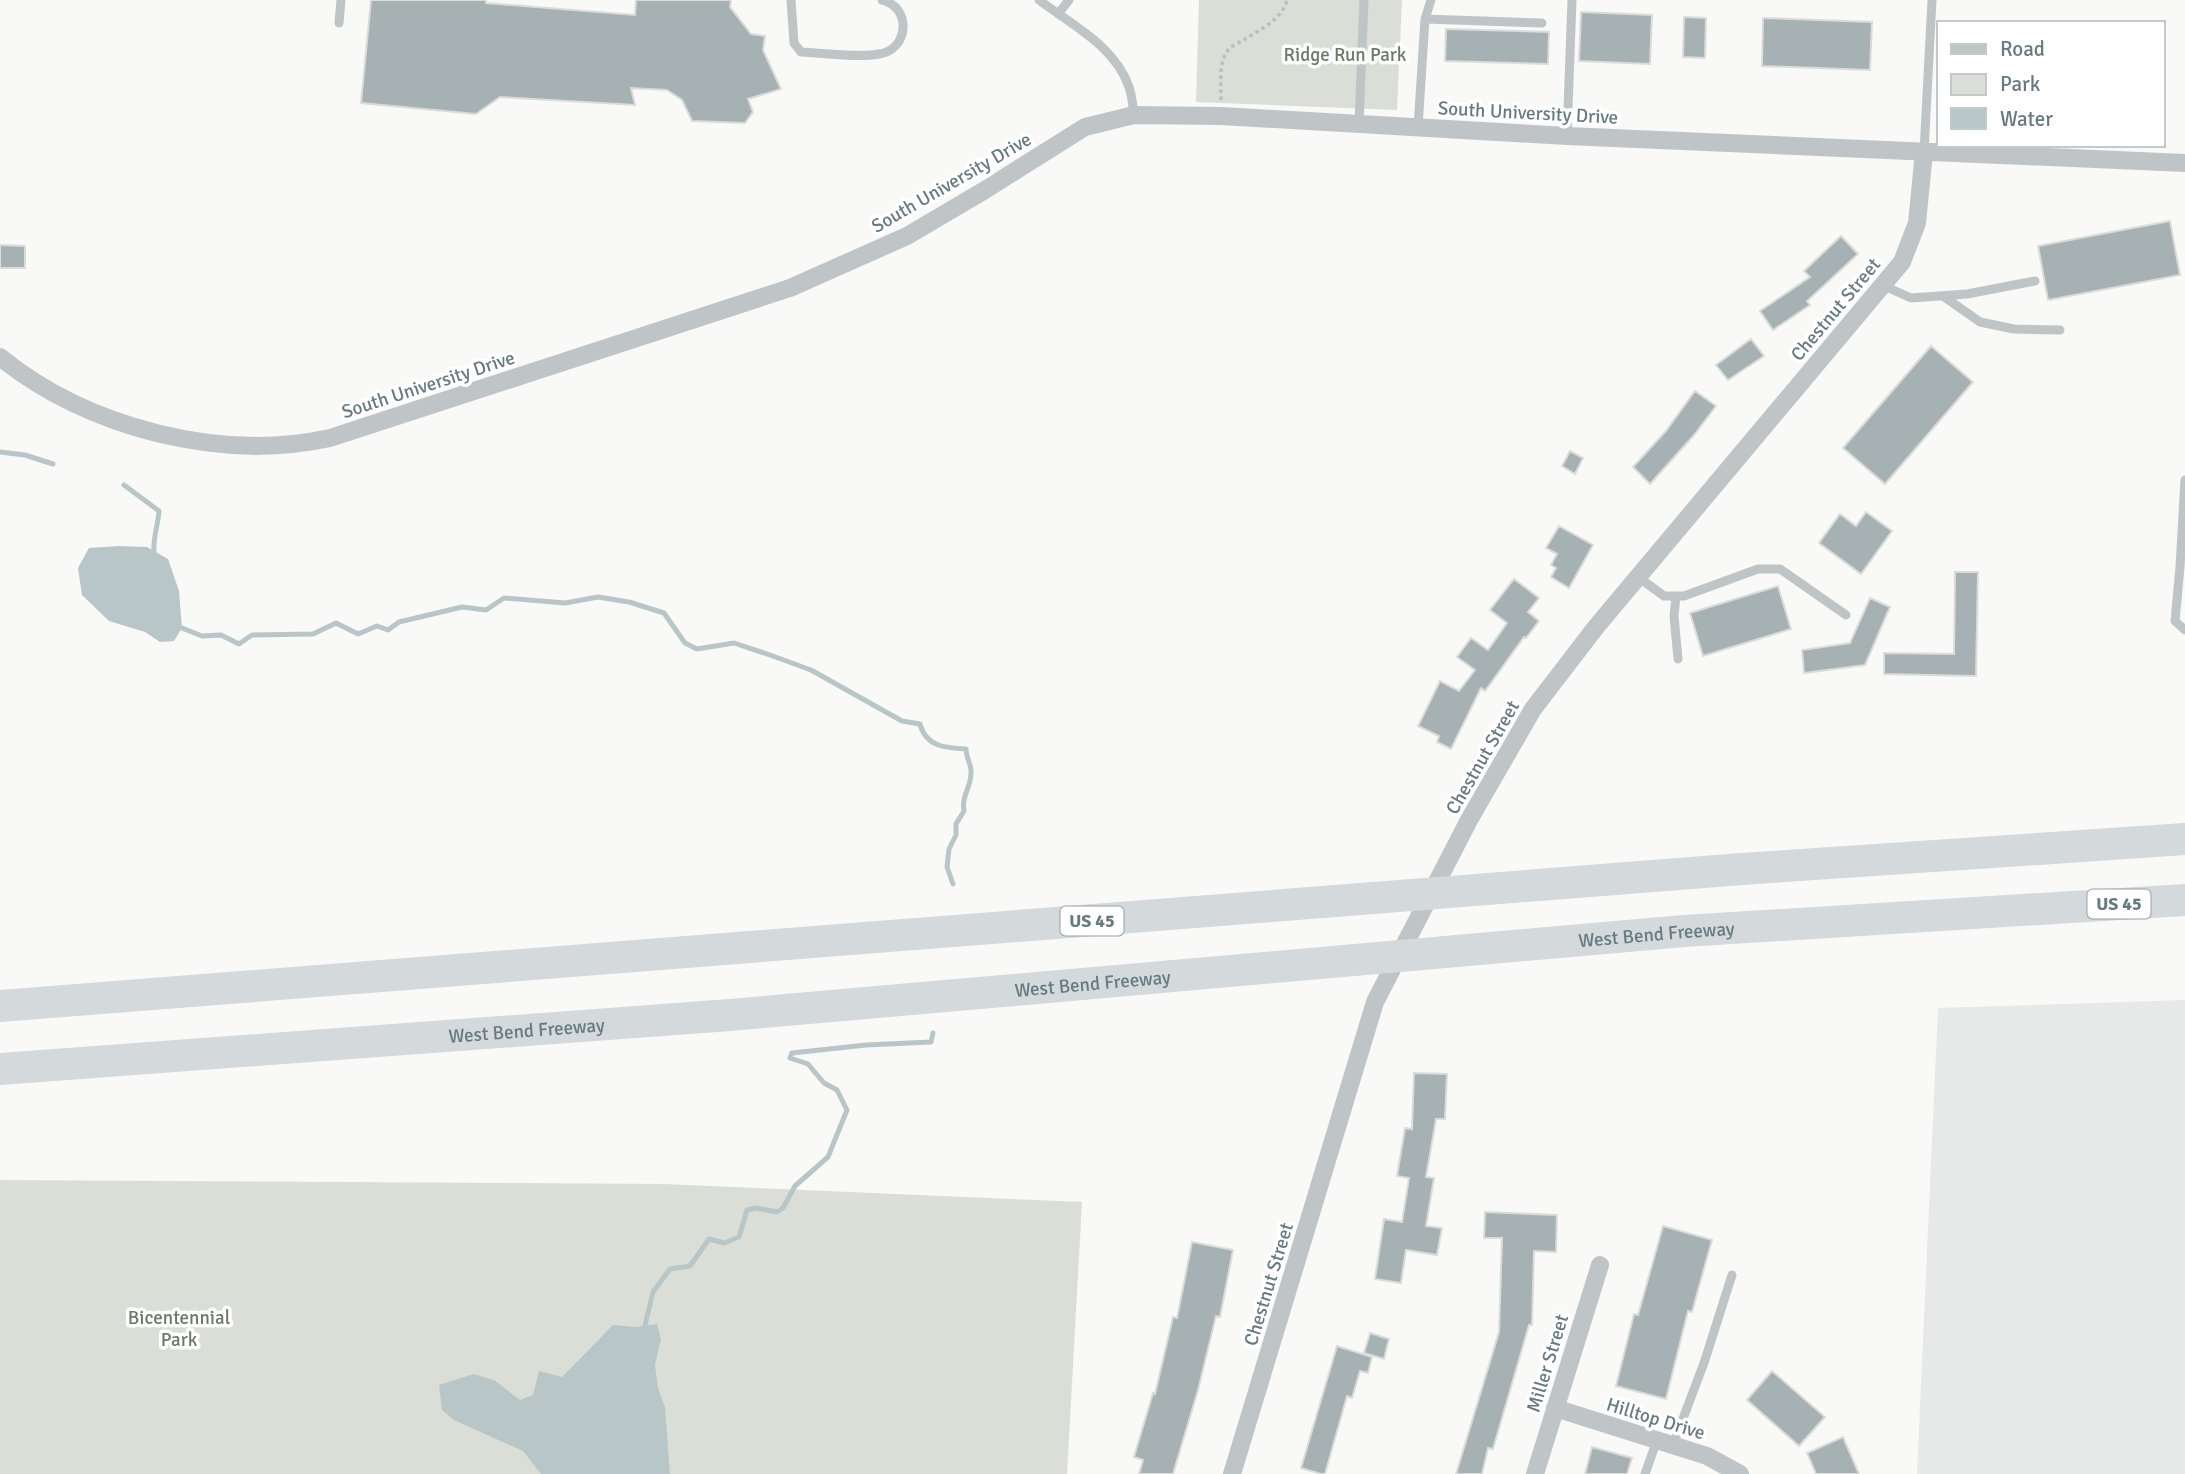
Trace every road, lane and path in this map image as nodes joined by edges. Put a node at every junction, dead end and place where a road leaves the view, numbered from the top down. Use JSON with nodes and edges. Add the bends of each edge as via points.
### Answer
{"nodes":[{"id":1,"x":341,"y":0,"type":"edge"},
{"id":2,"x":791,"y":0,"type":"edge"},
{"id":3,"x":883,"y":0,"type":"edge"},
{"id":4,"x":1039,"y":0,"type":"edge"},
{"id":5,"x":1069,"y":0,"type":"edge"},
{"id":6,"x":1287,"y":0,"type":"edge"},
{"id":7,"x":1364,"y":0,"type":"edge"},
{"id":8,"x":1431,"y":0,"type":"edge"},
{"id":9,"x":1572,"y":0,"type":"edge"},
{"id":10,"x":1932,"y":0,"type":"edge"},
{"id":11,"x":1058,"y":14,"type":"junction"},
{"id":12,"x":1425,"y":19,"type":"junction"},
{"id":13,"x":339,"y":23,"type":"dead end"},
{"id":14,"x":1542,"y":23,"type":"dead end"},
{"id":15,"x":1134,"y":115,"type":"junction"},
{"id":16,"x":1221,"y":116,"type":"junction"},
{"id":17,"x":1359,"y":124,"type":"junction"},
{"id":18,"x":1418,"y":127,"type":"junction"},
{"id":19,"x":1567,"y":136,"type":"junction"},
{"id":20,"x":1924,"y":152,"type":"junction"},
{"id":21,"x":2185,"y":163,"type":"edge"},
{"id":22,"x":2035,"y":281,"type":"dead end"},
{"id":23,"x":1882,"y":285,"type":"junction"},
{"id":24,"x":1943,"y":296,"type":"junction"},
{"id":25,"x":2060,"y":330,"type":"dead end"},
{"id":26,"x":0,"y":357,"type":"edge"},
{"id":27,"x":2185,"y":480,"type":"edge"},
{"id":28,"x":1637,"y":577,"type":"junction"},
{"id":29,"x":2182,"y":577,"type":"edge"},
{"id":30,"x":1676,"y":596,"type":"junction"},
{"id":31,"x":1846,"y":615,"type":"dead end"},
{"id":32,"x":2185,"y":630,"type":"edge"},
{"id":33,"x":1678,"y":659,"type":"dead end"},
{"id":34,"x":2185,"y":839,"type":"edge"},
{"id":35,"x":2185,"y":900,"type":"edge"},
{"id":36,"x":0,"y":1006,"type":"edge"},
{"id":37,"x":0,"y":1069,"type":"edge"},
{"id":38,"x":1600,"y":1265,"type":"dead end"},
{"id":39,"x":1732,"y":1275,"type":"dead end"},
{"id":40,"x":1555,"y":1408,"type":"junction"},
{"id":41,"x":1665,"y":1443,"type":"junction"},
{"id":42,"x":1232,"y":1474,"type":"edge"},
{"id":43,"x":1535,"y":1474,"type":"edge"},
{"id":44,"x":1644,"y":1474,"type":"edge"},
{"id":45,"x":1741,"y":1474,"type":"edge"}],
"edges":[{"from":1,"to":13,"type":"lane"},
{"from":2,"to":3,"type":"lane","via":[[794,43],[801,52],[878,55],[891,51],[901,40],[903,27],[900,12],[892,2]]},
{"from":4,"to":11,"type":"lane"},
{"from":5,"to":11,"type":"lane"},
{"from":6,"to":16,"type":"path","via":[[1285,9],[1273,20],[1229,49],[1221,77]]},
{"from":7,"to":17,"type":"lane"},
{"from":8,"to":12,"type":"lane"},
{"from":9,"to":19,"type":"lane"},
{"from":10,"to":20,"type":"lane"},
{"from":11,"to":15,"type":"lane","via":[[1100,44],[1118,65],[1129,87]]},
{"from":12,"to":14,"type":"lane"},
{"from":12,"to":18,"type":"lane"},
{"from":15,"to":16,"type":"street","name":"South University Drive"},
{"from":15,"to":26,"type":"street","name":"South University Drive","via":[[1085,127],[907,236],[790,288],[304,443],[240,445],[181,439],[138,428],[55,395]]},
{"from":16,"to":17,"type":"street","name":"South University Drive"},
{"from":17,"to":18,"type":"street","name":"South University Drive"},
{"from":18,"to":19,"type":"street","name":"South University Drive"},
{"from":19,"to":20,"type":"street","name":"South University Drive"},
{"from":20,"to":21,"type":"street","name":"South University Drive"},
{"from":20,"to":23,"type":"street","name":"Chestnut Street","via":[[1917,223],[1902,262]]},
{"from":22,"to":24,"type":"lane"},
{"from":23,"to":24,"type":"lane","via":[[1911,298]]},
{"from":23,"to":28,"type":"street","name":"Chestnut Street"},
{"from":24,"to":25,"type":"lane","via":[[1980,322],[2014,329]]},
{"from":27,"to":29,"type":"lane"},
{"from":28,"to":30,"type":"lane","via":[[1664,596]]},
{"from":28,"to":42,"type":"street","name":"Chestnut Street","via":[[1533,709],[1468,820],[1375,1002]]},
{"from":29,"to":32,"type":"lane","via":[[2175,621]]},
{"from":30,"to":31,"type":"lane","via":[[1758,569],[1780,569]]},
{"from":30,"to":33,"type":"lane"},
{"from":34,"to":36,"type":"highway","number":"US 45","via":[[1714,871]]},
{"from":35,"to":37,"type":"highway","name":"West Bend Freeway","number":"US 45","via":[[1684,931],[730,1015]]},
{"from":38,"to":40,"type":"street","name":"Miller Street"},
{"from":39,"to":41,"type":"lane","via":[[1704,1363]]},
{"from":40,"to":41,"type":"street","name":"Hilltop Drive"},
{"from":40,"to":43,"type":"street","name":"Miller Street"},
{"from":41,"to":44,"type":"lane"},
{"from":41,"to":45,"type":"street","name":"Hilltop Drive","via":[[1707,1455]]}]}
